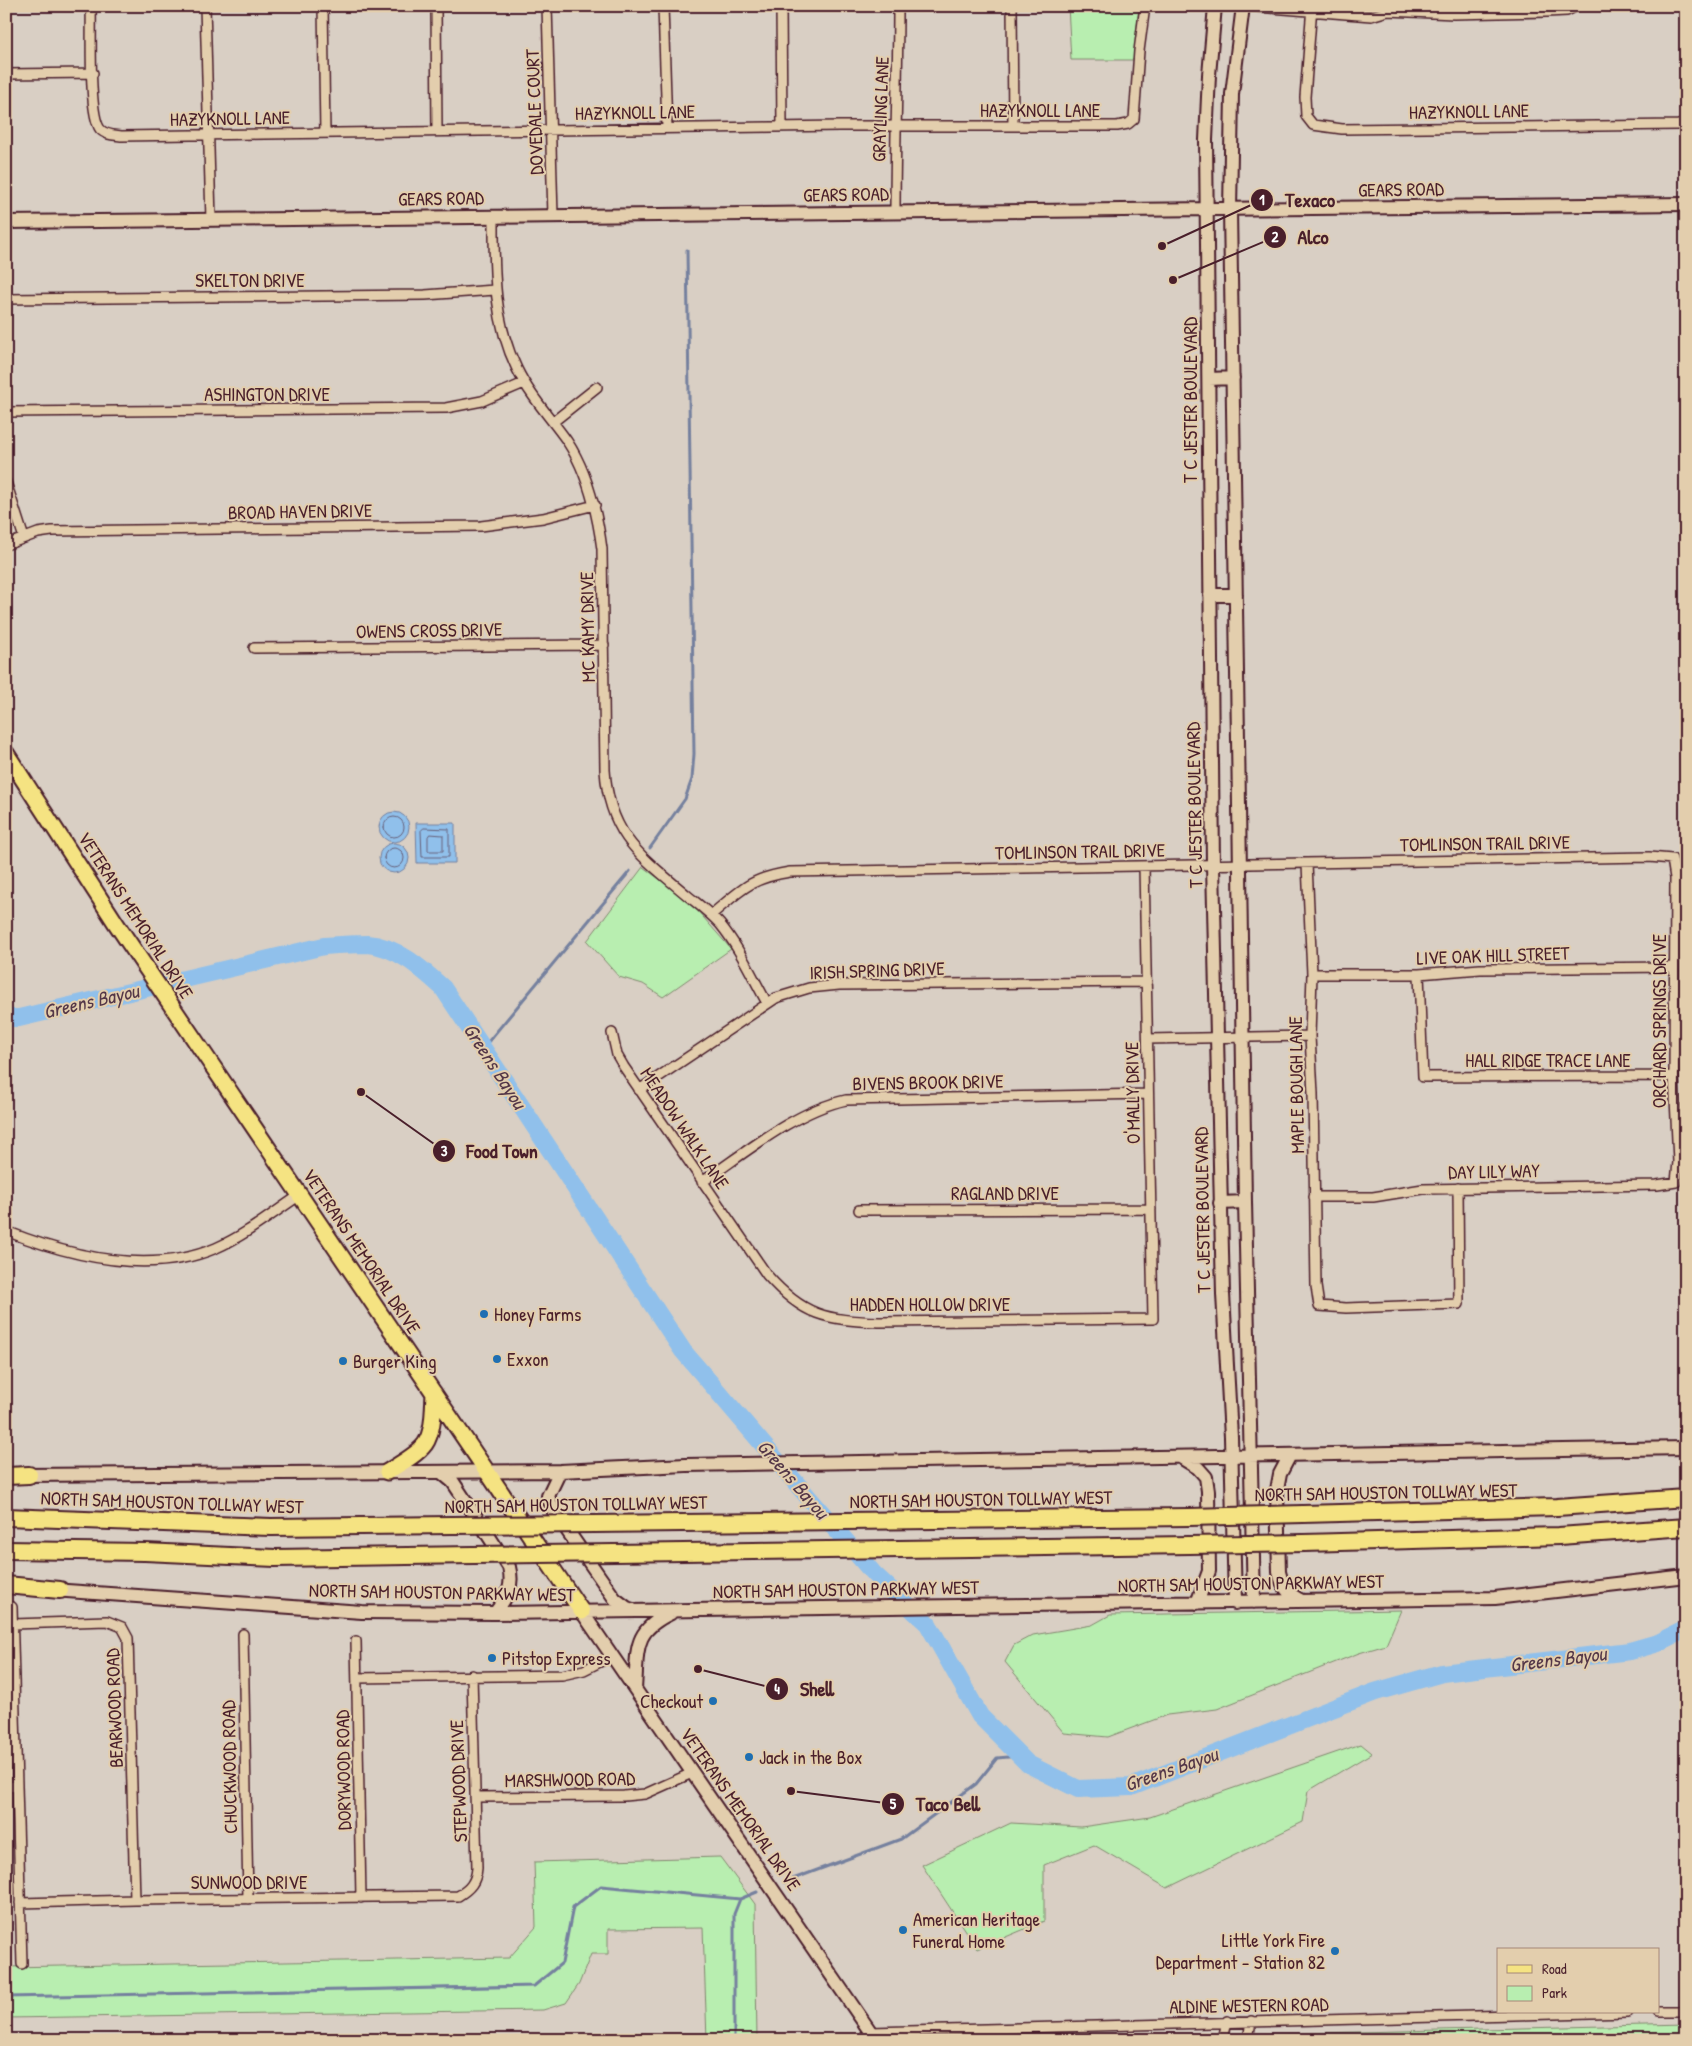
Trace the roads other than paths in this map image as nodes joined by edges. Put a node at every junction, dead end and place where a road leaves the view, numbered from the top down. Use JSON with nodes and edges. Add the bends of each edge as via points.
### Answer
{"nodes":[{"id":1,"x":92,"y":6,"type":"edge"},
{"id":2,"x":205,"y":6,"type":"edge"},
{"id":3,"x":323,"y":6,"type":"edge"},
{"id":4,"x":436,"y":6,"type":"edge"},
{"id":5,"x":547,"y":6,"type":"edge"},
{"id":6,"x":663,"y":6,"type":"edge"},
{"id":7,"x":781,"y":6,"type":"edge"},
{"id":8,"x":898,"y":6,"type":"edge"},
{"id":9,"x":1012,"y":6,"type":"edge"},
{"id":10,"x":1145,"y":6,"type":"edge"},
{"id":11,"x":1214,"y":6,"type":"edge"},
{"id":12,"x":1244,"y":6,"type":"edge"},
{"id":13,"x":1377,"y":6,"type":"edge"},
{"id":14,"x":1578,"y":6,"type":"edge"},
{"id":15,"x":1312,"y":9,"type":"edge"},
{"id":16,"x":1454,"y":10,"type":"edge"},
{"id":17,"x":1388,"y":11,"type":"junction"},
{"id":18,"x":93,"y":73,"type":"junction"},
{"id":19,"x":6,"y":74,"type":"edge"},
{"id":20,"x":1686,"y":123,"type":"edge"},
{"id":21,"x":1013,"y":126,"type":"junction"},
{"id":22,"x":782,"y":127,"type":"junction"},
{"id":23,"x":895,"y":127,"type":"junction"},
{"id":24,"x":667,"y":128,"type":"junction"},
{"id":25,"x":552,"y":130,"type":"junction"},
{"id":26,"x":437,"y":131,"type":"junction"},
{"id":27,"x":325,"y":133,"type":"junction"},
{"id":28,"x":208,"y":135,"type":"junction"},
{"id":29,"x":1686,"y":204,"type":"edge"},
{"id":30,"x":1207,"y":210,"type":"junction"},
{"id":31,"x":1230,"y":210,"type":"junction"},
{"id":32,"x":895,"y":212,"type":"junction"},
{"id":33,"x":494,"y":216,"type":"junction"},
{"id":34,"x":553,"y":216,"type":"junction"},
{"id":35,"x":210,"y":220,"type":"junction"},
{"id":36,"x":6,"y":222,"type":"edge"},
{"id":37,"x":495,"y":290,"type":"junction"},
{"id":38,"x":6,"y":299,"type":"edge"},
{"id":39,"x":1233,"y":378,"type":"junction"},
{"id":40,"x":1209,"y":379,"type":"junction"},
{"id":41,"x":524,"y":383,"type":"junction"},
{"id":42,"x":597,"y":387,"type":"dead end"},
{"id":43,"x":6,"y":412,"type":"edge"},
{"id":44,"x":553,"y":422,"type":"junction"},
{"id":45,"x":6,"y":482,"type":"edge"},
{"id":46,"x":594,"y":505,"type":"junction"},
{"id":47,"x":24,"y":538,"type":"junction"},
{"id":48,"x":6,"y":545,"type":"edge"},
{"id":49,"x":1210,"y":595,"type":"junction"},
{"id":50,"x":1236,"y":595,"type":"junction"},
{"id":51,"x":604,"y":645,"type":"junction"},
{"id":52,"x":254,"y":648,"type":"dead end"},
{"id":53,"x":6,"y":753,"type":"edge"},
{"id":54,"x":1672,"y":859,"type":"joint"},
{"id":55,"x":1307,"y":864,"type":"junction"},
{"id":56,"x":1213,"y":865,"type":"junction"},
{"id":57,"x":1240,"y":865,"type":"junction"},
{"id":58,"x":1144,"y":866,"type":"junction"},
{"id":59,"x":711,"y":914,"type":"junction"},
{"id":60,"x":1674,"y":967,"type":"junction"},
{"id":61,"x":1312,"y":974,"type":"junction"},
{"id":62,"x":1419,"y":974,"type":"junction"},
{"id":63,"x":1146,"y":982,"type":"junction"},
{"id":64,"x":766,"y":1003,"type":"junction"},
{"id":65,"x":612,"y":1033,"type":"dead end"},
{"id":66,"x":1310,"y":1036,"type":"junction"},
{"id":67,"x":1218,"y":1038,"type":"junction"},
{"id":68,"x":1242,"y":1038,"type":"junction"},
{"id":69,"x":1148,"y":1039,"type":"junction"},
{"id":70,"x":1674,"y":1076,"type":"junction"},
{"id":71,"x":639,"y":1090,"type":"junction"},
{"id":72,"x":1148,"y":1094,"type":"junction"},
{"id":73,"x":702,"y":1182,"type":"junction"},
{"id":74,"x":1676,"y":1182,"type":"joint"},
{"id":75,"x":1458,"y":1188,"type":"junction"},
{"id":76,"x":300,"y":1194,"type":"junction"},
{"id":77,"x":1314,"y":1197,"type":"junction"},
{"id":78,"x":1220,"y":1202,"type":"junction"},
{"id":79,"x":1245,"y":1202,"type":"junction"},
{"id":80,"x":1151,"y":1209,"type":"junction"},
{"id":81,"x":859,"y":1210,"type":"dead end"},
{"id":82,"x":6,"y":1231,"type":"edge"},
{"id":83,"x":741,"y":1238,"type":"joint"},
{"id":84,"x":1153,"y":1319,"type":"joint"},
{"id":85,"x":434,"y":1393,"type":"junction"},
{"id":86,"x":1686,"y":1448,"type":"edge"},
{"id":87,"x":1251,"y":1455,"type":"junction"},
{"id":88,"x":1290,"y":1455,"type":"junction"},
{"id":89,"x":1180,"y":1456,"type":"junction"},
{"id":90,"x":1232,"y":1456,"type":"junction"},
{"id":91,"x":487,"y":1471,"type":"junction"},
{"id":92,"x":560,"y":1471,"type":"junction"},
{"id":93,"x":387,"y":1472,"type":"junction"},
{"id":94,"x":442,"y":1472,"type":"junction"},
{"id":95,"x":29,"y":1474,"type":"joint"},
{"id":96,"x":6,"y":1476,"type":"edge"},
{"id":97,"x":1686,"y":1498,"type":"edge"},
{"id":98,"x":6,"y":1517,"type":"edge"},
{"id":99,"x":1686,"y":1527,"type":"edge"},
{"id":100,"x":6,"y":1550,"type":"edge"},
{"id":101,"x":1686,"y":1576,"type":"edge"},
{"id":102,"x":6,"y":1587,"type":"edge"},
{"id":103,"x":60,"y":1590,"type":"joint"},
{"id":104,"x":1304,"y":1601,"type":"junction"},
{"id":105,"x":1254,"y":1602,"type":"junction"},
{"id":106,"x":1197,"y":1603,"type":"junction"},
{"id":107,"x":1235,"y":1603,"type":"junction"},
{"id":108,"x":12,"y":1607,"type":"dead end"},
{"id":109,"x":636,"y":1611,"type":"junction"},
{"id":110,"x":675,"y":1611,"type":"junction"},
{"id":111,"x":582,"y":1612,"type":"junction"},
{"id":112,"x":495,"y":1614,"type":"junction"},
{"id":113,"x":13,"y":1624,"type":"junction"},
{"id":114,"x":242,"y":1634,"type":"dead end"},
{"id":115,"x":356,"y":1641,"type":"dead end"},
{"id":116,"x":612,"y":1656,"type":"junction"},
{"id":117,"x":472,"y":1675,"type":"junction"},
{"id":118,"x":357,"y":1678,"type":"junction"},
{"id":119,"x":635,"y":1689,"type":"junction"},
{"id":120,"x":692,"y":1773,"type":"junction"},
{"id":121,"x":6,"y":1786,"type":"edge"},
{"id":122,"x":17,"y":1786,"type":"junction"},
{"id":123,"x":475,"y":1797,"type":"junction"},
{"id":124,"x":473,"y":1885,"type":"joint"},
{"id":125,"x":248,"y":1898,"type":"junction"},
{"id":126,"x":361,"y":1898,"type":"junction"},
{"id":127,"x":135,"y":1900,"type":"junction"},
{"id":128,"x":20,"y":1903,"type":"junction"},
{"id":129,"x":22,"y":1964,"type":"dead end"},
{"id":130,"x":1686,"y":2011,"type":"edge"},
{"id":131,"x":1660,"y":2012,"type":"edge"},
{"id":132,"x":1534,"y":2014,"type":"edge"},
{"id":133,"x":1251,"y":2020,"type":"junction"},
{"id":134,"x":1227,"y":2021,"type":"junction"},
{"id":135,"x":873,"y":2036,"type":"edge"},
{"id":136,"x":1223,"y":2040,"type":"edge"},
{"id":137,"x":1248,"y":2040,"type":"edge"}],
"edges":[{"from":1,"to":18,"type":"street"},
{"from":2,"to":28,"type":"street"},
{"from":3,"to":27,"type":"street"},
{"from":4,"to":26,"type":"street"},
{"from":5,"to":25,"type":"street","name":"DOVEDALE COURT"},
{"from":6,"to":24,"type":"street"},
{"from":7,"to":22,"type":"street"},
{"from":8,"to":23,"type":"street","name":"GRAYLING LANE"},
{"from":9,"to":21,"type":"street"},
{"from":10,"to":21,"type":"street","name":"HAZYKNOLL LANE","via":[[1134,119],[1118,126]]},
{"from":11,"to":30,"type":"main road","name":"T C JESTER BOULEVARD","via":[[1208,75]]},
{"from":12,"to":15,"type":"street"},
{"from":12,"to":31,"type":"main road","via":[[1232,94]]},
{"from":13,"to":17,"type":"street"},
{"from":14,"to":16,"type":"street","via":[[1567,11],[1545,12]]},
{"from":15,"to":17,"type":"street","via":[[1371,16]]},
{"from":15,"to":20,"type":"street","name":"HAZYKNOLL LANE","via":[[1306,116],[1313,124],[1331,128]]},
{"from":16,"to":17,"type":"street"},
{"from":18,"to":19,"type":"street"},
{"from":18,"to":28,"type":"street","name":"HAZYKNOLL LANE","via":[[96,121],[106,134]]},
{"from":21,"to":23,"type":"street","name":"HAZYKNOLL LANE"},
{"from":22,"to":23,"type":"street","name":"HAZYKNOLL LANE"},
{"from":22,"to":24,"type":"street","name":"HAZYKNOLL LANE"},
{"from":23,"to":32,"type":"street","name":"GRAYLING LANE"},
{"from":24,"to":25,"type":"street","name":"HAZYKNOLL LANE"},
{"from":25,"to":26,"type":"street","name":"HAZYKNOLL LANE"},
{"from":25,"to":34,"type":"street","name":"DOVEDALE COURT"},
{"from":26,"to":27,"type":"street","name":"HAZYKNOLL LANE"},
{"from":27,"to":28,"type":"street","name":"HAZYKNOLL LANE"},
{"from":28,"to":35,"type":"street"},
{"from":29,"to":31,"type":"main road","name":"GEARS ROAD"},
{"from":30,"to":31,"type":"main road","name":"GEARS ROAD"},
{"from":30,"to":32,"type":"main road","name":"GEARS ROAD"},
{"from":30,"to":40,"type":"main road","name":"T C JESTER BOULEVARD"},
{"from":31,"to":39,"type":"main road"},
{"from":32,"to":34,"type":"main road","name":"GEARS ROAD"},
{"from":33,"to":34,"type":"main road","name":"GEARS ROAD"},
{"from":33,"to":35,"type":"main road","name":"GEARS ROAD"},
{"from":33,"to":37,"type":"street","name":"MC KAMY DRIVE"},
{"from":35,"to":36,"type":"main road","name":"GEARS ROAD"},
{"from":37,"to":38,"type":"street","name":"SKELTON DRIVE","via":[[425,295]]},
{"from":37,"to":41,"type":"street","name":"MC KAMY DRIVE","via":[[503,331]]},
{"from":39,"to":40,"type":"main road"},
{"from":39,"to":50,"type":"main road"},
{"from":40,"to":49,"type":"main road","name":"T C JESTER BOULEVARD"},
{"from":41,"to":43,"type":"street","name":"ASHINGTON DRIVE","via":[[482,401],[446,408]]},
{"from":41,"to":44,"type":"street","name":"MC KAMY DRIVE"},
{"from":42,"to":44,"type":"street"},
{"from":44,"to":46,"type":"street","name":"MC KAMY DRIVE","via":[[580,464]]},
{"from":45,"to":47,"type":"street"},
{"from":46,"to":47,"type":"street","name":"BROAD HAVEN DRIVE","via":[[543,518],[481,526],[70,530]]},
{"from":46,"to":51,"type":"street","name":"MC KAMY DRIVE","via":[[602,549]]},
{"from":47,"to":48,"type":"street","name":"BROAD HAVEN DRIVE"},
{"from":49,"to":50,"type":"main road"},
{"from":49,"to":56,"type":"main road","name":"T C JESTER BOULEVARD"},
{"from":50,"to":57,"type":"main road"},
{"from":51,"to":52,"type":"street","name":"OWENS CROSS DRIVE"},
{"from":51,"to":59,"type":"street","name":"MC KAMY DRIVE","via":[[605,770],[612,813],[641,855]]},
{"from":53,"to":76,"type":"main road","name":"VETERANS MEMORIAL DRIVE"},
{"from":54,"to":55,"type":"street","name":"TOMLINSON TRAIL DRIVE","via":[[1464,859]]},
{"from":54,"to":60,"type":"street","name":"ORCHARD SPRINGS DRIVE","via":[[1675,878]]},
{"from":55,"to":57,"type":"street","name":"TOMLINSON TRAIL DRIVE"},
{"from":55,"to":61,"type":"street","name":"MAPLE BOUGH LANE"},
{"from":56,"to":57,"type":"street","name":"TOMLINSON TRAIL DRIVE"},
{"from":56,"to":58,"type":"street","name":"TOMLINSON TRAIL DRIVE"},
{"from":56,"to":67,"type":"main road","name":"T C JESTER BOULEVARD"},
{"from":57,"to":68,"type":"main road"},
{"from":58,"to":59,"type":"street","name":"TOMLINSON TRAIL DRIVE","via":[[790,872],[756,880]]},
{"from":58,"to":63,"type":"street","name":"O'MALLY DRIVE"},
{"from":59,"to":64,"type":"street","name":"MC KAMY DRIVE","via":[[734,943]]},
{"from":60,"to":62,"type":"street","name":"LIVE OAK HILL STREET","via":[[1480,969]]},
{"from":60,"to":70,"type":"street","name":"ORCHARD SPRINGS DRIVE"},
{"from":61,"to":62,"type":"street","name":"LIVE OAK HILL STREET"},
{"from":61,"to":66,"type":"street","name":"MAPLE BOUGH LANE"},
{"from":62,"to":70,"type":"street","name":"HALL RIDGE TRACE LANE","via":[[1424,1077]]},
{"from":63,"to":64,"type":"street","name":"IRISH SPRING DRIVE","via":[[823,986],[791,992]]},
{"from":63,"to":69,"type":"street","name":"O'MALLY DRIVE"},
{"from":64,"to":71,"type":"street","name":"IRISH SPRING DRIVE"},
{"from":65,"to":71,"type":"street","name":"MEADOW WALK LANE","via":[[617,1055]]},
{"from":66,"to":68,"type":"street"},
{"from":66,"to":77,"type":"street","name":"MAPLE BOUGH LANE"},
{"from":67,"to":68,"type":"street"},
{"from":67,"to":69,"type":"street"},
{"from":67,"to":78,"type":"main road","name":"T C JESTER BOULEVARD"},
{"from":68,"to":79,"type":"main road"},
{"from":69,"to":72,"type":"street","name":"O'MALLY DRIVE"},
{"from":70,"to":74,"type":"street","name":"ORCHARD SPRINGS DRIVE"},
{"from":71,"to":73,"type":"street","name":"MEADOW WALK LANE"},
{"from":72,"to":73,"type":"street","name":"BIVENS BROOK DRIVE","via":[[846,1100],[809,1112]]},
{"from":72,"to":80,"type":"street","name":"O'MALLY DRIVE"},
{"from":73,"to":83,"type":"street","name":"MEADOW WALK LANE"},
{"from":74,"to":75,"type":"street","name":"DAY LILY WAY"},
{"from":75,"to":77,"type":"street","name":"DAY LILY WAY","via":[[1423,1189],[1373,1197]]},
{"from":75,"to":77,"type":"street","name":"MAPLE BOUGH LANE","via":[[1459,1304],[1319,1306]]},
{"from":76,"to":82,"type":"street","via":[[215,1248],[173,1259],[121,1260],[84,1256]]},
{"from":76,"to":85,"type":"main road","name":"VETERANS MEMORIAL DRIVE"},
{"from":78,"to":79,"type":"main road"},
{"from":78,"to":90,"type":"main road","name":"T C JESTER BOULEVARD"},
{"from":79,"to":87,"type":"main road"},
{"from":80,"to":81,"type":"street","name":"RAGLAND DRIVE"},
{"from":80,"to":84,"type":"street","name":"O'MALLY DRIVE"},
{"from":83,"to":84,"type":"street","name":"HADDEN HOLLOW DRIVE","via":[[788,1298],[812,1313],[840,1320]]},
{"from":85,"to":91,"type":"main road","name":"VETERANS MEMORIAL DRIVE"},
{"from":85,"to":93,"type":"main road","via":[[426,1442]]},
{"from":86,"to":88,"type":"main road"},
{"from":87,"to":88,"type":"main road"},
{"from":87,"to":90,"type":"main road"},
{"from":87,"to":105,"type":"main road"},
{"from":88,"to":104,"type":"main road","via":[[1280,1474],[1278,1490],[1279,1572],[1282,1585],[1290,1595]]},
{"from":89,"to":90,"type":"main road"},
{"from":89,"to":92,"type":"main road","via":[[686,1465]]},
{"from":89,"to":106,"type":"main road","via":[[1206,1477],[1208,1491],[1208,1571]]},
{"from":90,"to":107,"type":"main road","name":"T C JESTER BOULEVARD"},
{"from":91,"to":92,"type":"main road"},
{"from":91,"to":94,"type":"main road"},
{"from":91,"to":111,"type":"main road","name":"VETERANS MEMORIAL DRIVE"},
{"from":92,"to":109,"type":"main road","via":[[548,1496],[553,1510],[615,1599]]},
{"from":93,"to":94,"type":"main road"},
{"from":93,"to":95,"type":"main road"},
{"from":94,"to":112,"type":"main road","via":[[454,1482],[509,1567],[512,1579],[506,1599]]},
{"from":95,"to":96,"type":"highway"},
{"from":97,"to":98,"type":"highway","name":"NORTH SAM HOUSTON TOLLWAY WEST","bridge":true,"via":[[1556,1507],[1302,1514],[594,1524],[271,1527]]},
{"from":99,"to":100,"type":"highway","bridge":true,"via":[[1559,1536],[1304,1543],[275,1558]]},
{"from":101,"to":104,"type":"main road","name":"NORTH SAM HOUSTON PARKWAY WEST","via":[[1495,1598]]},
{"from":102,"to":103,"type":"highway"},
{"from":103,"to":112,"type":"main road","name":"NORTH SAM HOUSTON PARKWAY WEST","via":[[362,1612]]},
{"from":104,"to":105,"type":"main road","name":"NORTH SAM HOUSTON PARKWAY WEST"},
{"from":105,"to":107,"type":"main road","name":"NORTH SAM HOUSTON PARKWAY WEST"},
{"from":106,"to":107,"type":"main road","name":"NORTH SAM HOUSTON PARKWAY WEST"},
{"from":106,"to":110,"type":"main road","name":"NORTH SAM HOUSTON PARKWAY WEST"},
{"from":108,"to":113,"type":"street"},
{"from":109,"to":110,"type":"main road","name":"NORTH SAM HOUSTON PARKWAY WEST"},
{"from":109,"to":111,"type":"main road","name":"NORTH SAM HOUSTON PARKWAY WEST"},
{"from":110,"to":119,"type":"main road","via":[[654,1621],[643,1633],[638,1649]]},
{"from":111,"to":112,"type":"main road","name":"NORTH SAM HOUSTON PARKWAY WEST"},
{"from":111,"to":116,"type":"main road","name":"VETERANS MEMORIAL DRIVE"},
{"from":113,"to":122,"type":"street"},
{"from":113,"to":127,"type":"street","name":"BEARWOOD ROAD","via":[[107,1621],[122,1627],[128,1638]]},
{"from":114,"to":125,"type":"street","name":"CHUCKWOOD ROAD"},
{"from":115,"to":118,"type":"street","name":"DORYWOOD ROAD"},
{"from":116,"to":117,"type":"street","via":[[584,1670],[562,1675]]},
{"from":116,"to":119,"type":"main road","name":"VETERANS MEMORIAL DRIVE"},
{"from":117,"to":118,"type":"street"},
{"from":117,"to":123,"type":"street","name":"STEPWOOD DRIVE"},
{"from":118,"to":126,"type":"street","name":"DORYWOOD ROAD"},
{"from":119,"to":120,"type":"main road","name":"VETERANS MEMORIAL DRIVE"},
{"from":120,"to":123,"type":"street","name":"MARSHWOOD ROAD","via":[[645,1794]]},
{"from":120,"to":135,"type":"main road","name":"VETERANS MEMORIAL DRIVE"},
{"from":121,"to":122,"type":"street"},
{"from":122,"to":128,"type":"street"},
{"from":123,"to":124,"type":"street","name":"STEPWOOD DRIVE","via":[[477,1868]]},
{"from":124,"to":126,"type":"street","name":"SUNWOOD DRIVE","via":[[458,1896]]},
{"from":125,"to":126,"type":"street","name":"SUNWOOD DRIVE"},
{"from":125,"to":127,"type":"street","name":"SUNWOOD DRIVE"},
{"from":127,"to":128,"type":"street","name":"SUNWOOD DRIVE"},
{"from":128,"to":129,"type":"street"},
{"from":130,"to":131,"type":"street"},
{"from":132,"to":133,"type":"street","name":"ALDINE WESTERN ROAD"},
{"from":133,"to":134,"type":"street","name":"ALDINE WESTERN ROAD"},
{"from":133,"to":137,"type":"street"},
{"from":134,"to":135,"type":"street","name":"ALDINE WESTERN ROAD"},
{"from":134,"to":136,"type":"street"}]}
